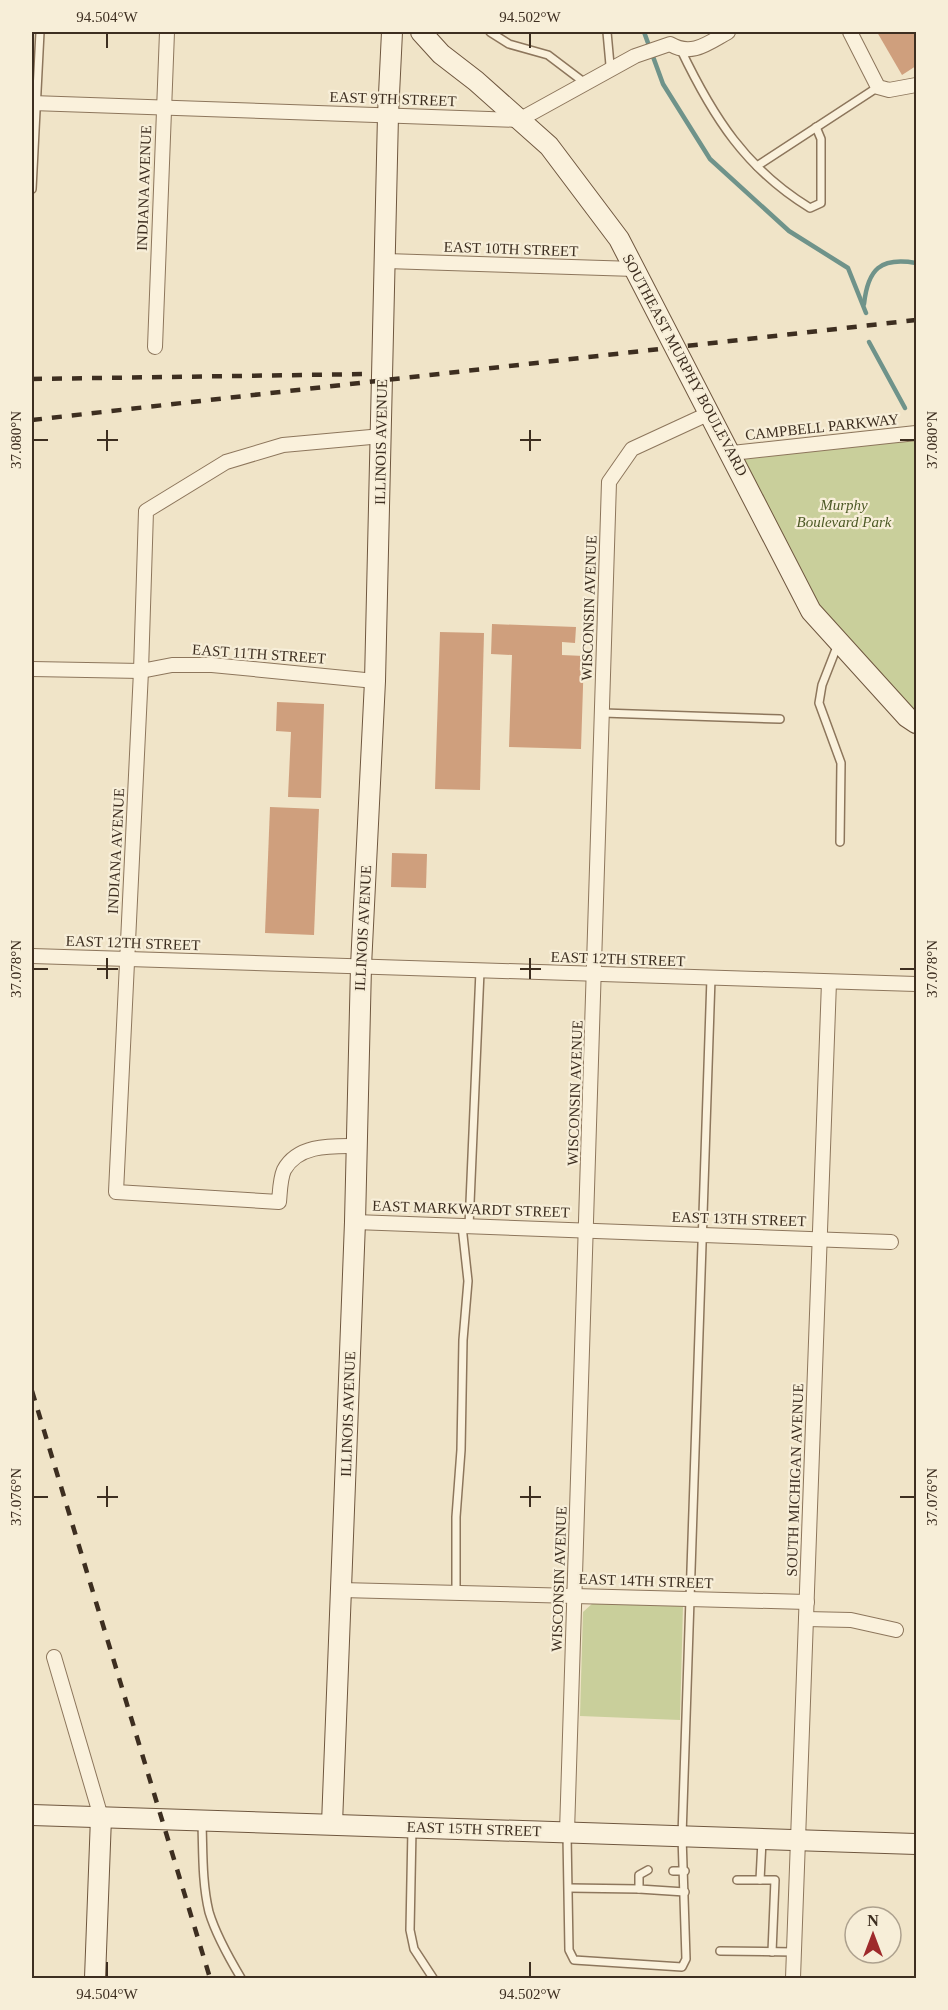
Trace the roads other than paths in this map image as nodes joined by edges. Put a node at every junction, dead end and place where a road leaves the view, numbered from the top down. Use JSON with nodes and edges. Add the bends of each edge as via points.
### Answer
{"nodes":[{"id":1,"x":40,"y":32,"type":"edge"},
{"id":2,"x":167,"y":32,"type":"edge"},
{"id":3,"x":392,"y":32,"type":"edge"},
{"id":4,"x":421,"y":32,"type":"edge"},
{"id":5,"x":490,"y":32,"type":"edge"},
{"id":6,"x":607,"y":32,"type":"edge"},
{"id":7,"x":728,"y":32,"type":"edge"},
{"id":8,"x":850,"y":32,"type":"edge"},
{"id":9,"x":670,"y":43,"type":"edge"},
{"id":10,"x":613,"y":68,"type":"junction"},
{"id":11,"x":585,"y":83,"type":"junction"},
{"id":12,"x":916,"y":84,"type":"edge"},
{"id":13,"x":878,"y":87,"type":"junction"},
{"id":14,"x":34,"y":103,"type":"edge"},
{"id":15,"x":164,"y":108,"type":"junction"},
{"id":16,"x":388,"y":115,"type":"junction"},
{"id":17,"x":519,"y":120,"type":"junction"},
{"id":18,"x":816,"y":127,"type":"junction"},
{"id":19,"x":757,"y":166,"type":"junction"},
{"id":20,"x":32,"y":189,"type":"edge"},
{"id":21,"x":386,"y":261,"type":"junction"},
{"id":22,"x":635,"y":269,"type":"junction"},
{"id":23,"x":154,"y":347,"type":"dead end"},
{"id":24,"x":710,"y":413,"type":"junction"},
{"id":25,"x":916,"y":433,"type":"edge"},
{"id":26,"x":382,"y":436,"type":"junction"},
{"id":27,"x":732,"y":453,"type":"junction"},
{"id":28,"x":838,"y":642,"type":"junction"},
{"id":29,"x":32,"y":669,"type":"edge"},
{"id":30,"x":141,"y":672,"type":"junction"},
{"id":31,"x":375,"y":681,"type":"junction"},
{"id":32,"x":603,"y":713,"type":"junction"},
{"id":33,"x":780,"y":718,"type":"dead end"},
{"id":34,"x":916,"y":723,"type":"edge"},
{"id":35,"x":840,"y":842,"type":"dead end"},
{"id":36,"x":32,"y":957,"type":"edge"},
{"id":37,"x":128,"y":960,"type":"junction"},
{"id":38,"x":361,"y":966,"type":"junction"},
{"id":39,"x":480,"y":971,"type":"junction"},
{"id":40,"x":596,"y":975,"type":"junction"},
{"id":41,"x":711,"y":978,"type":"junction"},
{"id":42,"x":829,"y":982,"type":"junction"},
{"id":43,"x":916,"y":984,"type":"edge"},
{"id":44,"x":356,"y":1146,"type":"junction"},
{"id":45,"x":355,"y":1222,"type":"junction"},
{"id":46,"x":466,"y":1226,"type":"junction"},
{"id":47,"x":586,"y":1229,"type":"junction"},
{"id":48,"x":702,"y":1234,"type":"junction"},
{"id":49,"x":820,"y":1239,"type":"junction"},
{"id":50,"x":891,"y":1242,"type":"dead end"},
{"id":51,"x":341,"y":1590,"type":"junction"},
{"id":52,"x":456,"y":1592,"type":"junction"},
{"id":53,"x":575,"y":1595,"type":"junction"},
{"id":54,"x":690,"y":1599,"type":"junction"},
{"id":55,"x":807,"y":1602,"type":"junction"},
{"id":56,"x":806,"y":1619,"type":"junction"},
{"id":57,"x":896,"y":1629,"type":"dead end"},
{"id":58,"x":54,"y":1657,"type":"dead end"},
{"id":59,"x":32,"y":1815,"type":"edge"},
{"id":60,"x":101,"y":1817,"type":"junction"},
{"id":61,"x":201,"y":1821,"type":"junction"},
{"id":62,"x":333,"y":1824,"type":"junction"},
{"id":63,"x":412,"y":1827,"type":"junction"},
{"id":64,"x":567,"y":1832,"type":"junction"},
{"id":65,"x":682,"y":1836,"type":"junction"},
{"id":66,"x":762,"y":1839,"type":"junction"},
{"id":67,"x":798,"y":1840,"type":"junction"},
{"id":68,"x":916,"y":1844,"type":"edge"},
{"id":69,"x":648,"y":1870,"type":"dead end"},
{"id":70,"x":673,"y":1871,"type":"dead end"},
{"id":71,"x":685,"y":1871,"type":"junction"},
{"id":72,"x":737,"y":1880,"type":"dead end"},
{"id":73,"x":760,"y":1880,"type":"junction"},
{"id":74,"x":569,"y":1888,"type":"junction"},
{"id":75,"x":639,"y":1889,"type":"junction"},
{"id":76,"x":685,"y":1892,"type":"junction"},
{"id":77,"x":720,"y":1951,"type":"dead end"},
{"id":78,"x":772,"y":1952,"type":"junction"},
{"id":79,"x":794,"y":1952,"type":"junction"},
{"id":80,"x":95,"y":1978,"type":"edge"},
{"id":81,"x":242,"y":1978,"type":"edge"},
{"id":82,"x":433,"y":1978,"type":"edge"},
{"id":83,"x":793,"y":1978,"type":"edge"}],
"edges":[{"from":1,"to":14,"type":"lane"},
{"from":2,"to":15,"type":"street","name":"INDIANA AVENUE"},
{"from":3,"to":16,"type":"street","name":"ILLINOIS AVENUE"},
{"from":4,"to":17,"type":"street","name":"SOUTHEAST MURPHY BOULEVARD","via":[[441,54]]},
{"from":5,"to":11,"type":"lane","via":[[509,44],[548,55]]},
{"from":6,"to":10,"type":"lane"},
{"from":7,"to":9,"type":"street","via":[[695,50]]},
{"from":8,"to":13,"type":"street"},
{"from":9,"to":10,"type":"street"},
{"from":9,"to":19,"type":"lane","via":[[728,134]]},
{"from":10,"to":11,"type":"street"},
{"from":11,"to":17,"type":"street"},
{"from":12,"to":13,"type":"street","via":[[889,90]]},
{"from":13,"to":18,"type":"lane"},
{"from":14,"to":15,"type":"street","name":"EAST 9TH STREET"},
{"from":14,"to":20,"type":"lane"},
{"from":15,"to":16,"type":"street","name":"EAST 9TH STREET"},
{"from":15,"to":23,"type":"street","name":"INDIANA AVENUE"},
{"from":16,"to":17,"type":"street","name":"EAST 9TH STREET"},
{"from":16,"to":21,"type":"street","name":"ILLINOIS AVENUE"},
{"from":17,"to":22,"type":"street","name":"SOUTHEAST MURPHY BOULEVARD","via":[[549,146],[619,239]]},
{"from":18,"to":19,"type":"lane"},
{"from":18,"to":19,"type":"lane","via":[[821,139],[818,206],[810,208],[783,192]]},
{"from":21,"to":22,"type":"street","name":"EAST 10TH STREET"},
{"from":21,"to":26,"type":"street","name":"ILLINOIS AVENUE"},
{"from":22,"to":24,"type":"street","name":"SOUTHEAST MURPHY BOULEVARD"},
{"from":24,"to":27,"type":"street","name":"SOUTHEAST MURPHY BOULEVARD"},
{"from":24,"to":32,"type":"street","name":"WISCONSIN AVENUE","via":[[632,449],[609,482]]},
{"from":25,"to":27,"type":"street","name":"CAMPBELL PARKWAY"},
{"from":26,"to":30,"type":"street","name":"INDIANA AVENUE","via":[[283,445],[226,462],[146,511]]},
{"from":26,"to":31,"type":"street","name":"ILLINOIS AVENUE"},
{"from":27,"to":28,"type":"street","name":"SOUTHEAST MURPHY BOULEVARD","via":[[811,611]]},
{"from":28,"to":34,"type":"street","name":"SOUTHEAST MURPHY BOULEVARD"},
{"from":28,"to":35,"type":"lane","via":[[819,704],[841,763]]},
{"from":29,"to":30,"type":"street","name":"EAST 11TH STREET"},
{"from":30,"to":31,"type":"street","name":"EAST 11TH STREET","via":[[172,665],[212,665]]},
{"from":30,"to":37,"type":"street","name":"INDIANA AVENUE"},
{"from":31,"to":38,"type":"street","name":"ILLINOIS AVENUE"},
{"from":32,"to":33,"type":"lane"},
{"from":32,"to":40,"type":"street","name":"WISCONSIN AVENUE"},
{"from":36,"to":37,"type":"street","name":"EAST 12TH STREET"},
{"from":37,"to":38,"type":"street","name":"EAST 12TH STREET"},
{"from":37,"to":44,"type":"street","name":"INDIANA AVENUE","via":[[116,1192],[279,1202],[284,1170],[302,1152]]},
{"from":38,"to":39,"type":"street","name":"EAST 12TH STREET"},
{"from":38,"to":44,"type":"street","name":"ILLINOIS AVENUE"},
{"from":39,"to":40,"type":"street","name":"EAST 12TH STREET"},
{"from":39,"to":46,"type":"lane"},
{"from":40,"to":41,"type":"street","name":"EAST 12TH STREET"},
{"from":40,"to":47,"type":"street","name":"WISCONSIN AVENUE"},
{"from":41,"to":42,"type":"street","name":"EAST 12TH STREET"},
{"from":41,"to":48,"type":"lane"},
{"from":42,"to":43,"type":"street","name":"EAST 12TH STREET"},
{"from":42,"to":49,"type":"street","name":"SOUTH MICHIGAN AVENUE"},
{"from":44,"to":45,"type":"street","name":"ILLINOIS AVENUE"},
{"from":45,"to":46,"type":"street","name":"EAST MARKWARDT STREET"},
{"from":45,"to":51,"type":"street","name":"ILLINOIS AVENUE"},
{"from":46,"to":47,"type":"street","name":"EAST MARKWARDT STREET"},
{"from":46,"to":52,"type":"lane","via":[[468,1291],[463,1340]]},
{"from":47,"to":48,"type":"street","name":"EAST 13TH STREET"},
{"from":47,"to":53,"type":"street","name":"WISCONSIN AVENUE"},
{"from":48,"to":49,"type":"street","name":"EAST 13TH STREET"},
{"from":48,"to":54,"type":"lane"},
{"from":49,"to":50,"type":"street","name":"EAST 13TH STREET"},
{"from":49,"to":55,"type":"street","name":"SOUTH MICHIGAN AVENUE"},
{"from":51,"to":52,"type":"street","name":"EAST 14TH STREET"},
{"from":51,"to":62,"type":"street","name":"ILLINOIS AVENUE"},
{"from":52,"to":53,"type":"street","name":"EAST 14TH STREET"},
{"from":53,"to":54,"type":"street","name":"EAST 14TH STREET"},
{"from":53,"to":64,"type":"street","name":"WISCONSIN AVENUE"},
{"from":54,"to":55,"type":"street","name":"EAST 14TH STREET"},
{"from":54,"to":65,"type":"lane"},
{"from":55,"to":56,"type":"street","name":"SOUTH MICHIGAN AVENUE"},
{"from":56,"to":57,"type":"street","via":[[851,1620]]},
{"from":56,"to":67,"type":"street","name":"SOUTH MICHIGAN AVENUE"},
{"from":58,"to":60,"type":"street"},
{"from":59,"to":60,"type":"street","name":"EAST 15TH STREET"},
{"from":60,"to":61,"type":"street","name":"EAST 15TH STREET"},
{"from":60,"to":80,"type":"street"},
{"from":61,"to":62,"type":"street","name":"EAST 15TH STREET"},
{"from":61,"to":81,"type":"lane","via":[[210,1912]]},
{"from":62,"to":63,"type":"street","name":"EAST 15TH STREET"},
{"from":63,"to":64,"type":"street","name":"EAST 15TH STREET"},
{"from":63,"to":82,"type":"lane","via":[[410,1930],[414,1949]]},
{"from":64,"to":65,"type":"street","name":"EAST 15TH STREET"},
{"from":64,"to":74,"type":"lane"},
{"from":65,"to":66,"type":"street","name":"EAST 15TH STREET"},
{"from":65,"to":71,"type":"lane"},
{"from":66,"to":67,"type":"street","name":"EAST 15TH STREET"},
{"from":66,"to":73,"type":"lane"},
{"from":67,"to":68,"type":"street","name":"EAST 15TH STREET"},
{"from":67,"to":79,"type":"street","name":"SOUTH MICHIGAN AVENUE"},
{"from":69,"to":75,"type":"lane","via":[[639,1875]]},
{"from":70,"to":71,"type":"lane"},
{"from":71,"to":76,"type":"lane"},
{"from":72,"to":73,"type":"lane"},
{"from":73,"to":78,"type":"lane","via":[[775,1880]]},
{"from":74,"to":75,"type":"lane"},
{"from":74,"to":76,"type":"lane","via":[[569,1950],[574,1960],[682,1967],[686,1959]]},
{"from":75,"to":76,"type":"lane"},
{"from":77,"to":78,"type":"lane"},
{"from":78,"to":79,"type":"lane"},
{"from":79,"to":83,"type":"street","name":"SOUTH MICHIGAN AVENUE"}]}
